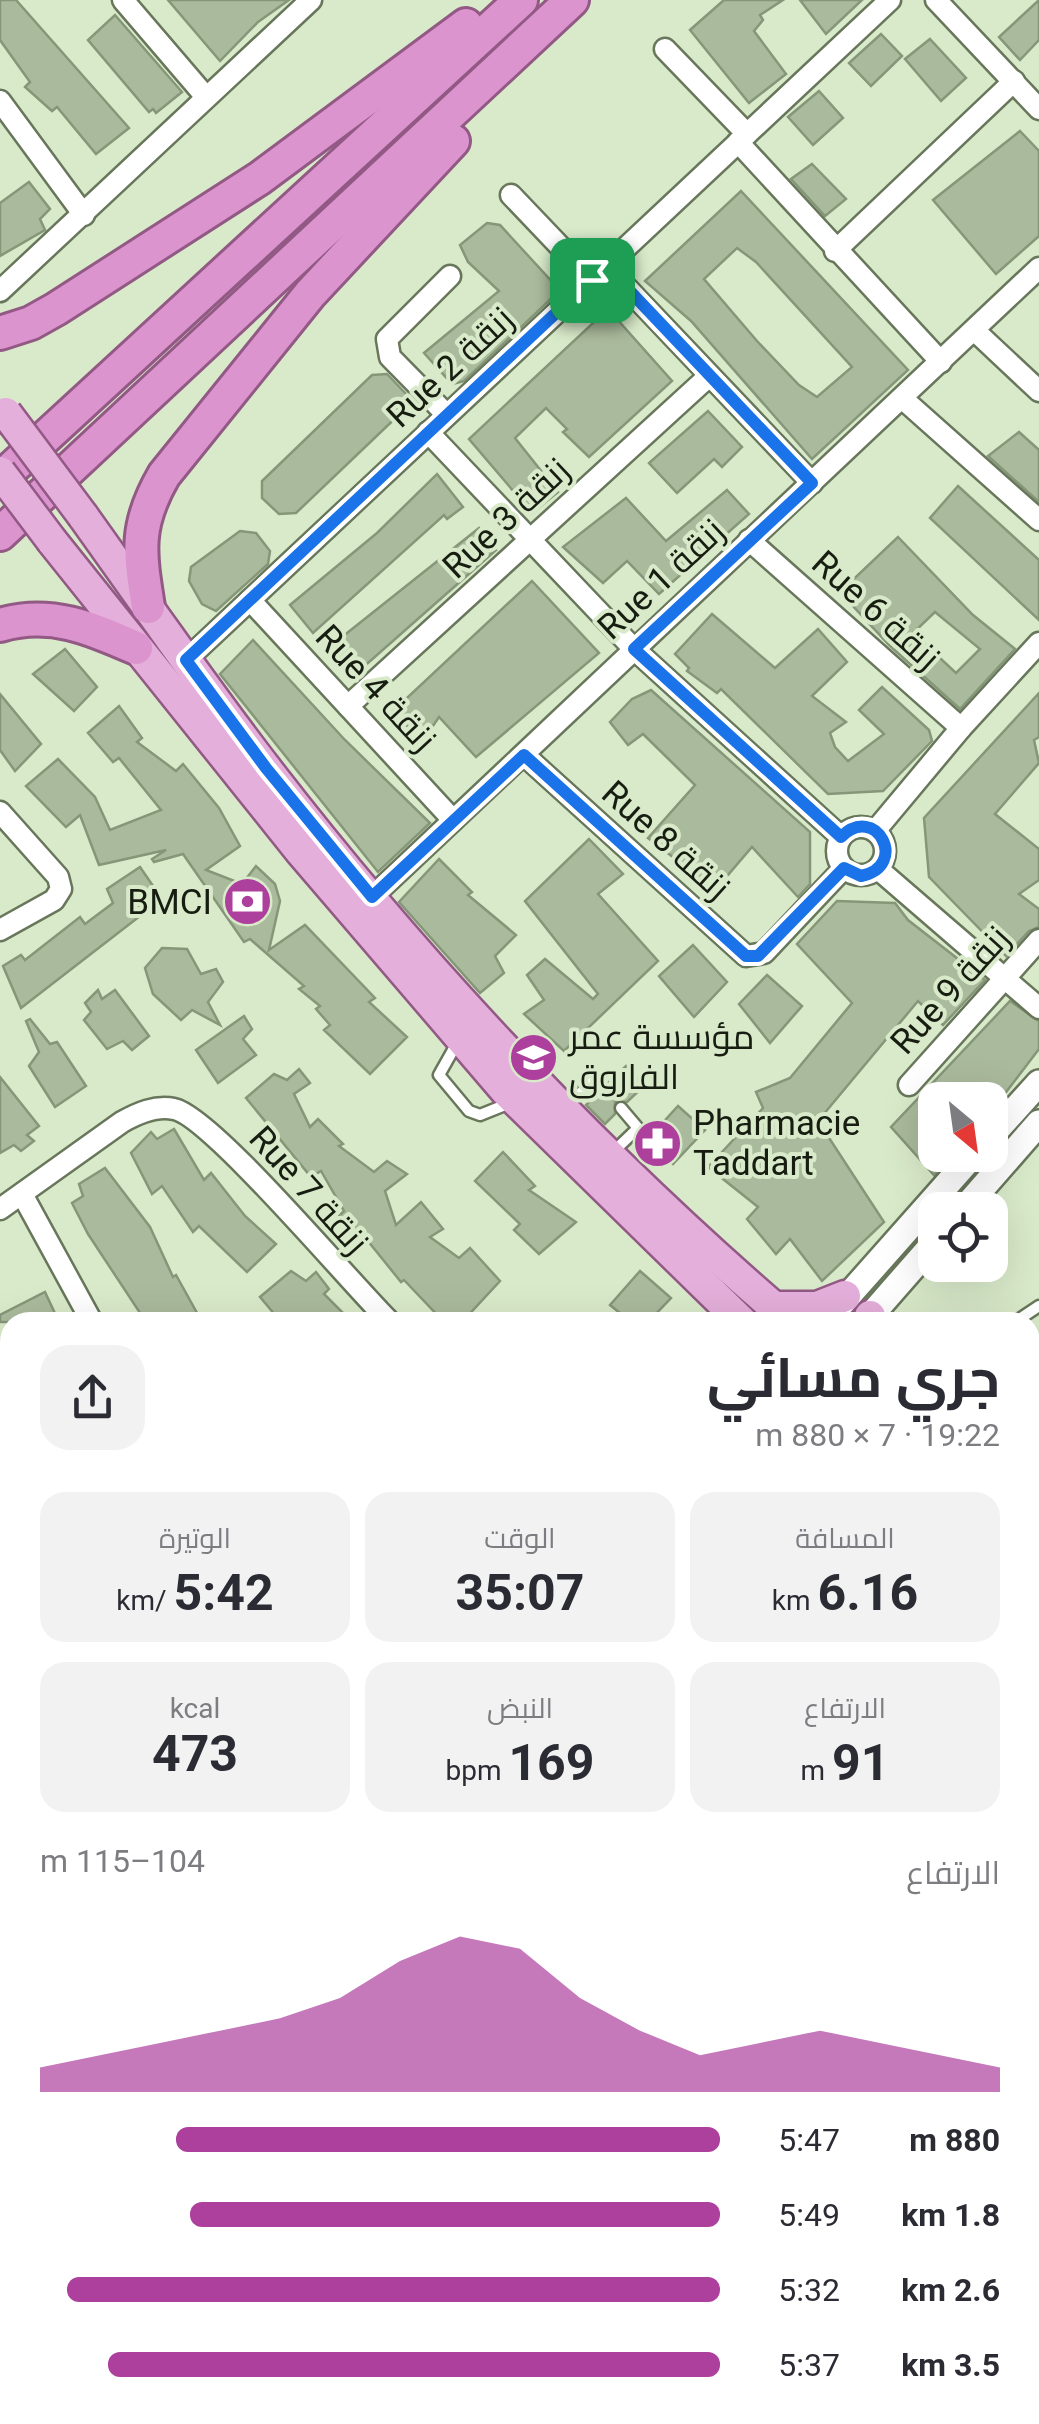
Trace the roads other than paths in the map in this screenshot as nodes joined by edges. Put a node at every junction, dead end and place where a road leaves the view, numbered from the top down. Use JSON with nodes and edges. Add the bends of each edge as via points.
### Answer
{"nodes":[{"id":1,"x":123,"y":0,"type":"edge"},
{"id":2,"x":310,"y":0,"type":"edge"},
{"id":3,"x":500,"y":0,"type":"edge"},
{"id":4,"x":521,"y":0,"type":"edge"},
{"id":5,"x":890,"y":0,"type":"edge"},
{"id":6,"x":936,"y":0,"type":"edge"},
{"id":7,"x":568,"y":3,"type":"edge"},
{"id":8,"x":664,"y":49,"type":"dead end"},
{"id":9,"x":1014,"y":81,"type":"junction"},
{"id":10,"x":206,"y":97,"type":"junction"},
{"id":11,"x":0,"y":102,"type":"edge"},
{"id":12,"x":1039,"y":109,"type":"edge"},
{"id":13,"x":742,"y":138,"type":"junction"},
{"id":14,"x":511,"y":195,"type":"dead end"},
{"id":15,"x":84,"y":215,"type":"junction"},
{"id":16,"x":835,"y":250,"type":"junction"},
{"id":17,"x":1039,"y":268,"type":"edge"},
{"id":18,"x":599,"y":273,"type":"junction"},
{"id":19,"x":450,"y":276,"type":"dead end"},
{"id":20,"x":0,"y":292,"type":"edge"},
{"id":21,"x":974,"y":330,"type":"junction"},
{"id":22,"x":0,"y":333,"type":"edge"},
{"id":23,"x":941,"y":362,"type":"junction"},
{"id":24,"x":708,"y":377,"type":"junction"},
{"id":25,"x":1039,"y":392,"type":"edge"},
{"id":26,"x":904,"y":398,"type":"junction"},
{"id":27,"x":3,"y":409,"type":"edge"},
{"id":28,"x":446,"y":414,"type":"junction"},
{"id":29,"x":428,"y":432,"type":"junction"},
{"id":30,"x":0,"y":476,"type":"edge"},
{"id":31,"x":812,"y":483,"type":"junction"},
{"id":32,"x":1039,"y":520,"type":"edge"},
{"id":33,"x":0,"y":534,"type":"edge"},
{"id":34,"x":748,"y":540,"type":"junction"},
{"id":35,"x":528,"y":541,"type":"junction"},
{"id":36,"x":250,"y":600,"type":"junction"},
{"id":37,"x":148,"y":606,"type":"junction"},
{"id":38,"x":0,"y":625,"type":"edge"},
{"id":39,"x":1039,"y":644,"type":"edge"},
{"id":40,"x":136,"y":648,"type":"junction"},
{"id":41,"x":634,"y":649,"type":"junction"},
{"id":42,"x":186,"y":660,"type":"junction"},
{"id":43,"x":348,"y":706,"type":"junction"},
{"id":44,"x":961,"y":728,"type":"junction"},
{"id":45,"x":524,"y":755,"type":"junction"},
{"id":46,"x":0,"y":812,"type":"edge"},
{"id":47,"x":453,"y":820,"type":"junction"},
{"id":48,"x":876,"y":831,"type":"junction"},
{"id":49,"x":841,"y":837,"type":"junction"},
{"id":50,"x":844,"y":868,"type":"junction"},
{"id":51,"x":878,"y":869,"type":"junction"},
{"id":52,"x":372,"y":897,"type":"junction"},
{"id":53,"x":0,"y":930,"type":"edge"},
{"id":54,"x":1039,"y":940,"type":"edge"},
{"id":55,"x":1005,"y":979,"type":"junction"},
{"id":56,"x":1039,"y":1008,"type":"edge"},
{"id":57,"x":460,"y":1038,"type":"junction"},
{"id":58,"x":1039,"y":1083,"type":"edge"},
{"id":59,"x":909,"y":1084,"type":"dead end"},
{"id":60,"x":602,"y":1089,"type":"dead end"},
{"id":61,"x":516,"y":1100,"type":"junction"},
{"id":62,"x":565,"y":1108,"type":"junction"},
{"id":63,"x":621,"y":1108,"type":"dead end"},
{"id":64,"x":1008,"y":1117,"type":"edge"},
{"id":65,"x":1039,"y":1123,"type":"edge"},
{"id":66,"x":611,"y":1154,"type":"junction"},
{"id":67,"x":958,"y":1172,"type":"edge"},
{"id":68,"x":979,"y":1192,"type":"edge"},
{"id":69,"x":22,"y":1194,"type":"junction"},
{"id":70,"x":0,"y":1209,"type":"edge"},
{"id":71,"x":918,"y":1262,"type":"edge"},
{"id":72,"x":845,"y":1296,"type":"junction"},
{"id":73,"x":87,"y":1312,"type":"edge"},
{"id":74,"x":381,"y":1312,"type":"edge"},
{"id":75,"x":732,"y":1312,"type":"edge"},
{"id":76,"x":780,"y":1312,"type":"edge"},
{"id":77,"x":792,"y":1312,"type":"edge"},
{"id":78,"x":832,"y":1312,"type":"edge"},
{"id":79,"x":875,"y":1312,"type":"edge"}],
"edges":[{"from":1,"to":10,"type":"street"},
{"from":2,"to":10,"type":"street"},
{"from":3,"to":22,"type":"highway","via":[[260,178],[44,316]]},
{"from":4,"to":30,"type":"highway"},
{"from":5,"to":13,"type":"street","name":"Rue 2 زنقة"},
{"from":6,"to":9,"type":"street"},
{"from":7,"to":33,"type":"highway"},
{"from":7,"to":37,"type":"highway","via":[[510,83],[310,294],[164,474],[140,533]]},
{"from":8,"to":13,"type":"street"},
{"from":9,"to":12,"type":"street"},
{"from":9,"to":16,"type":"street"},
{"from":10,"to":15,"type":"street"},
{"from":11,"to":15,"type":"street"},
{"from":13,"to":16,"type":"street"},
{"from":13,"to":18,"type":"street","name":"Rue 2 زنقة"},
{"from":14,"to":18,"type":"street"},
{"from":15,"to":20,"type":"street"},
{"from":16,"to":23,"type":"street"},
{"from":17,"to":21,"type":"street","name":"Rue 1 زنقة"},
{"from":18,"to":24,"type":"street"},
{"from":18,"to":28,"type":"street","name":"Rue 2 زنقة"},
{"from":19,"to":28,"type":"street","via":[[385,346]]},
{"from":21,"to":23,"type":"street","name":"Rue 1 زنقة"},
{"from":21,"to":25,"type":"street"},
{"from":23,"to":26,"type":"street","name":"Rue 1 زنقة"},
{"from":24,"to":31,"type":"street"},
{"from":24,"to":35,"type":"street","name":"Rue 3 زنقة"},
{"from":26,"to":31,"type":"street","name":"Rue 1 زنقة"},
{"from":26,"to":32,"type":"street"},
{"from":27,"to":37,"type":"main road","bridge":true},
{"from":28,"to":29,"type":"street","name":"Rue 2 زنقة"},
{"from":29,"to":35,"type":"street"},
{"from":29,"to":36,"type":"street","name":"Rue 2 زنقة"},
{"from":30,"to":40,"type":"main road","bridge":true},
{"from":31,"to":34,"type":"street","name":"Rue 1 زنقة"},
{"from":34,"to":41,"type":"street","name":"Rue 1 زنقة"},
{"from":34,"to":44,"type":"street","name":"Rue 6 زنقة"},
{"from":35,"to":41,"type":"street"},
{"from":35,"to":43,"type":"street","name":"Rue 3 زنقة"},
{"from":36,"to":42,"type":"street","name":"Rue 2 زنقة"},
{"from":36,"to":43,"type":"street","name":"Rue 4 زنقة"},
{"from":37,"to":42,"type":"main road"},
{"from":38,"to":40,"type":"highway","via":[[69,621]]},
{"from":39,"to":44,"type":"street"},
{"from":40,"to":57,"type":"main road"},
{"from":41,"to":45,"type":"street","name":"Rue 1 زنقة"},
{"from":41,"to":49,"type":"street"},
{"from":42,"to":52,"type":"main road"},
{"from":43,"to":47,"type":"street","name":"Rue 4 زنقة"},
{"from":44,"to":48,"type":"street"},
{"from":45,"to":47,"type":"street","name":"Rue 1 زنقة"},
{"from":45,"to":50,"type":"street","name":"Rue 8 زنقة","via":[[746,956],[769,948]]},
{"from":46,"to":53,"type":"street","via":[[61,888],[54,900]]},
{"from":47,"to":52,"type":"street","name":"Rue 1 زنقة"},
{"from":48,"to":49,"type":"street","via":[[857,827]]},
{"from":48,"to":51,"type":"street","via":[[886,849]]},
{"from":49,"to":50,"type":"street","via":[[836,853]]},
{"from":50,"to":51,"type":"street","via":[[861,876]]},
{"from":51,"to":55,"type":"street"},
{"from":52,"to":62,"type":"main road"},
{"from":54,"to":55,"type":"street","name":"Rue 9 زنقة"},
{"from":55,"to":56,"type":"street"},
{"from":55,"to":59,"type":"street","name":"Rue 9 زنقة"},
{"from":57,"to":61,"type":"main road"},
{"from":57,"to":61,"type":"lane","via":[[439,1075],[469,1111],[480,1115]]},
{"from":58,"to":64,"type":"street"},
{"from":60,"to":62,"type":"lane","via":[[594,1080]]},
{"from":61,"to":75,"type":"main road"},
{"from":62,"to":66,"type":"main road"},
{"from":63,"to":66,"type":"lane","via":[[638,1128]]},
{"from":65,"to":68,"type":"street"},
{"from":66,"to":76,"type":"main road"},
{"from":67,"to":72,"type":"street"},
{"from":69,"to":70,"type":"street"},
{"from":69,"to":73,"type":"street"},
{"from":69,"to":74,"type":"street","name":"Rue 7 زنقة","via":[[143,1110],[175,1109],[218,1138]]},
{"from":71,"to":79,"type":"street"},
{"from":72,"to":77,"type":"main road"},
{"from":72,"to":78,"type":"street"}]}
